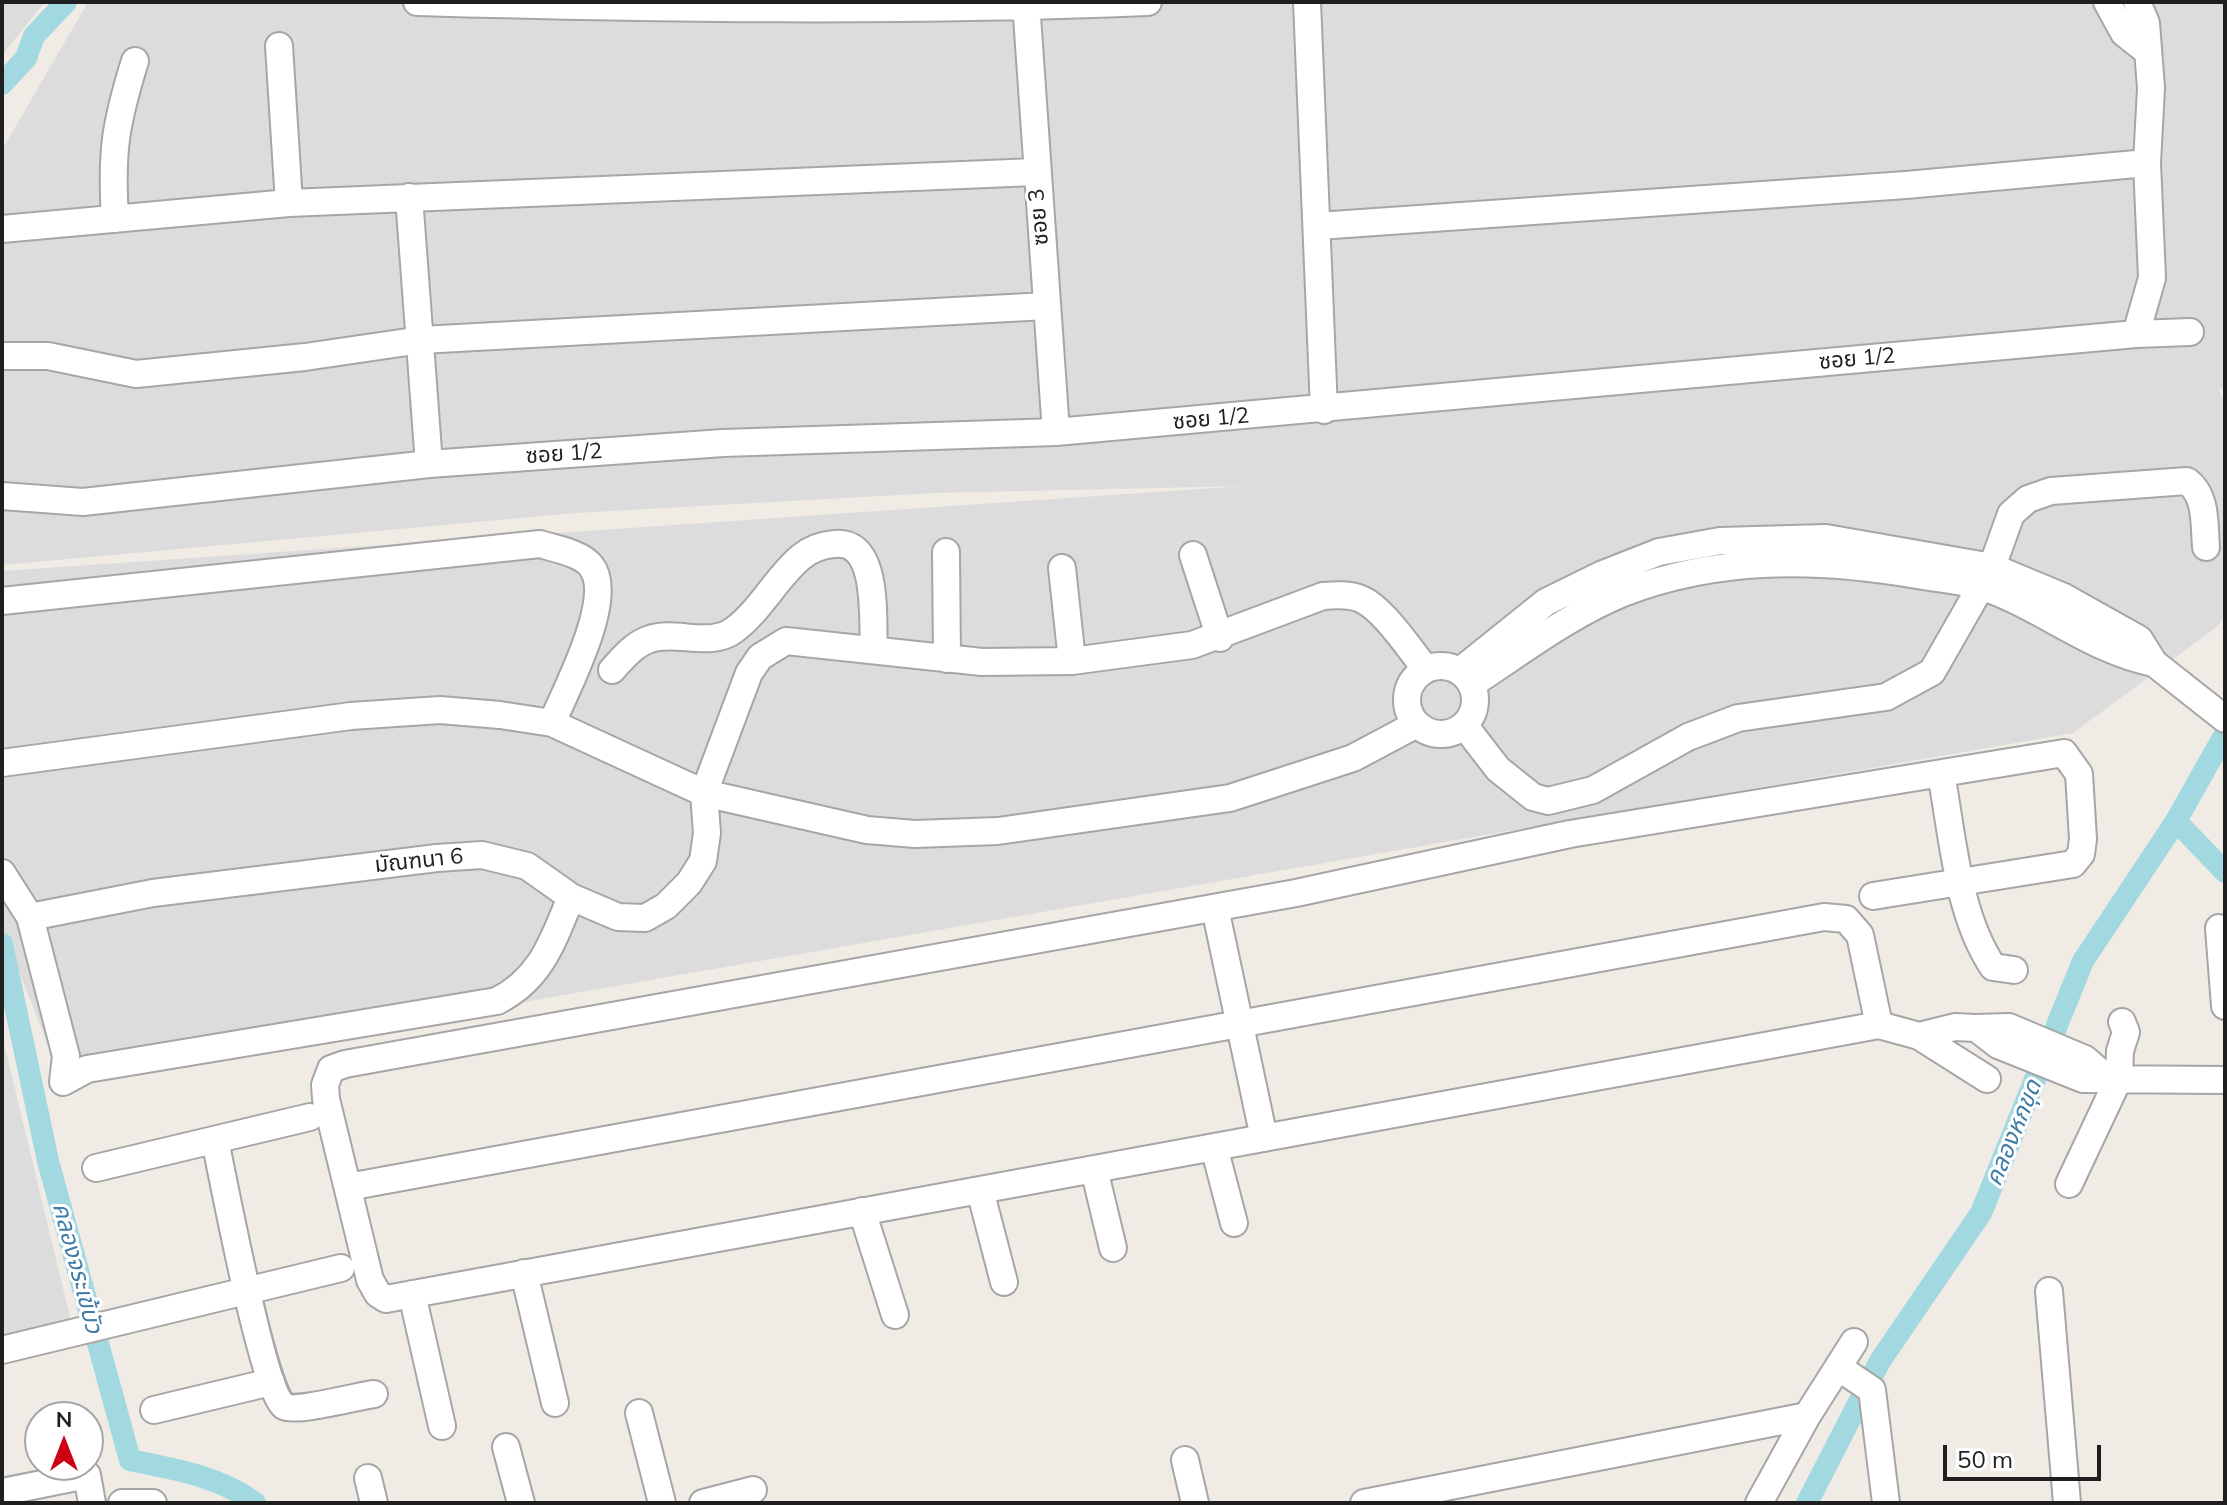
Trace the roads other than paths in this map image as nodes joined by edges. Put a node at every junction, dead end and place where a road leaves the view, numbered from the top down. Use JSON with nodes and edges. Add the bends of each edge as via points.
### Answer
{"nodes":[{"id":1,"x":417,"y":2,"type":"edge"},
{"id":2,"x":1148,"y":2,"type":"edge"},
{"id":3,"x":1307,"y":2,"type":"edge"},
{"id":4,"x":2107,"y":2,"type":"edge"},
{"id":5,"x":2137,"y":2,"type":"edge"},
{"id":6,"x":1026,"y":4,"type":"edge"},
{"id":7,"x":279,"y":46,"type":"dead end"},
{"id":8,"x":2148,"y":52,"type":"junction"},
{"id":9,"x":135,"y":61,"type":"dead end"},
{"id":10,"x":2147,"y":163,"type":"junction"},
{"id":11,"x":1035,"y":172,"type":"junction"},
{"id":12,"x":409,"y":197,"type":"junction"},
{"id":13,"x":289,"y":203,"type":"junction"},
{"id":14,"x":115,"y":219,"type":"junction"},
{"id":15,"x":1318,"y":226,"type":"junction"},
{"id":16,"x":2,"y":229,"type":"edge"},
{"id":17,"x":1046,"y":306,"type":"junction"},
{"id":18,"x":2190,"y":332,"type":"dead end"},
{"id":19,"x":2136,"y":334,"type":"junction"},
{"id":20,"x":421,"y":340,"type":"junction"},
{"id":21,"x":2,"y":356,"type":"edge"},
{"id":22,"x":1324,"y":410,"type":"junction"},
{"id":23,"x":1056,"y":432,"type":"junction"},
{"id":24,"x":429,"y":464,"type":"junction"},
{"id":25,"x":2,"y":496,"type":"edge"},
{"id":26,"x":2206,"y":547,"type":"dead end"},
{"id":27,"x":1809,"y":550,"type":"junction"},
{"id":28,"x":946,"y":552,"type":"dead end"},
{"id":29,"x":1193,"y":555,"type":"dead end"},
{"id":30,"x":1645,"y":558,"type":"junction"},
{"id":31,"x":1062,"y":568,"type":"dead end"},
{"id":32,"x":1986,"y":576,"type":"junction"},
{"id":33,"x":1654,"y":583,"type":"junction"},
{"id":34,"x":2,"y":601,"type":"edge"},
{"id":35,"x":1220,"y":638,"type":"junction"},
{"id":36,"x":874,"y":650,"type":"junction"},
{"id":37,"x":947,"y":659,"type":"junction"},
{"id":38,"x":1072,"y":661,"type":"junction"},
{"id":39,"x":1426,"y":669,"type":"junction"},
{"id":40,"x":612,"y":670,"type":"dead end"},
{"id":41,"x":1466,"y":678,"type":"junction"},
{"id":42,"x":2225,"y":719,"type":"edge"},
{"id":43,"x":552,"y":723,"type":"junction"},
{"id":44,"x":1417,"y":724,"type":"junction"},
{"id":45,"x":1464,"y":725,"type":"junction"},
{"id":46,"x":2,"y":763,"type":"edge"},
{"id":47,"x":1941,"y":774,"type":"junction"},
{"id":48,"x":704,"y":793,"type":"junction"},
{"id":49,"x":2,"y":873,"type":"edge"},
{"id":50,"x":1960,"y":880,"type":"junction"},
{"id":51,"x":1873,"y":896,"type":"dead end"},
{"id":52,"x":571,"y":897,"type":"junction"},
{"id":53,"x":1215,"y":908,"type":"junction"},
{"id":54,"x":30,"y":917,"type":"junction"},
{"id":55,"x":2219,"y":928,"type":"dead end"},
{"id":56,"x":2014,"y":970,"type":"dead end"},
{"id":57,"x":2225,"y":1006,"type":"edge"},
{"id":58,"x":2122,"y":1022,"type":"dead end"},
{"id":59,"x":1239,"y":1023,"type":"junction"},
{"id":60,"x":1879,"y":1025,"type":"junction"},
{"id":61,"x":1919,"y":1036,"type":"junction"},
{"id":62,"x":2099,"y":1074,"type":"junction"},
{"id":63,"x":1987,"y":1079,"type":"dead end"},
{"id":64,"x":2225,"y":1080,"type":"edge"},
{"id":65,"x":310,"y":1117,"type":"dead end"},
{"id":66,"x":1264,"y":1138,"type":"junction"},
{"id":67,"x":215,"y":1140,"type":"junction"},
{"id":68,"x":1214,"y":1147,"type":"junction"},
{"id":69,"x":96,"y":1168,"type":"dead end"},
{"id":70,"x":1094,"y":1169,"type":"junction"},
{"id":71,"x":2069,"y":1184,"type":"dead end"},
{"id":72,"x":348,"y":1187,"type":"junction"},
{"id":73,"x":980,"y":1190,"type":"junction"},
{"id":74,"x":862,"y":1211,"type":"junction"},
{"id":75,"x":1234,"y":1223,"type":"dead end"},
{"id":76,"x":1113,"y":1248,"type":"dead end"},
{"id":77,"x":341,"y":1268,"type":"dead end"},
{"id":78,"x":524,"y":1273,"type":"junction"},
{"id":79,"x":1004,"y":1282,"type":"dead end"},
{"id":80,"x":248,"y":1290,"type":"junction"},
{"id":81,"x":2049,"y":1291,"type":"dead end"},
{"id":82,"x":412,"y":1294,"type":"junction"},
{"id":83,"x":895,"y":1315,"type":"dead end"},
{"id":84,"x":1854,"y":1342,"type":"dead end"},
{"id":85,"x":2,"y":1350,"type":"edge"},
{"id":86,"x":1853,"y":1378,"type":"junction"},
{"id":87,"x":271,"y":1382,"type":"junction"},
{"id":88,"x":374,"y":1394,"type":"dead end"},
{"id":89,"x":555,"y":1403,"type":"dead end"},
{"id":90,"x":154,"y":1410,"type":"dead end"},
{"id":91,"x":639,"y":1413,"type":"dead end"},
{"id":92,"x":1807,"y":1416,"type":"junction"},
{"id":93,"x":442,"y":1426,"type":"dead end"},
{"id":94,"x":506,"y":1447,"type":"dead end"},
{"id":95,"x":1185,"y":1460,"type":"dead end"},
{"id":96,"x":753,"y":1490,"type":"dead end"},
{"id":97,"x":2,"y":1492,"type":"edge"},
{"id":98,"x":92,"y":1503,"type":"edge"},
{"id":99,"x":122,"y":1503,"type":"edge"},
{"id":100,"x":153,"y":1503,"type":"edge"},
{"id":101,"x":521,"y":1503,"type":"edge"},
{"id":102,"x":662,"y":1503,"type":"edge"},
{"id":103,"x":703,"y":1503,"type":"edge"},
{"id":104,"x":1195,"y":1503,"type":"edge"},
{"id":105,"x":1364,"y":1503,"type":"edge"},
{"id":106,"x":1759,"y":1503,"type":"edge"},
{"id":107,"x":1886,"y":1503,"type":"edge"},
{"id":108,"x":2067,"y":1503,"type":"edge"}],
"edges":[{"from":1,"to":6,"type":"street","via":[[656,8]]},
{"from":2,"to":6,"type":"street"},
{"from":3,"to":15,"type":"street"},
{"from":4,"to":8,"type":"street","via":[[2124,33]]},
{"from":5,"to":8,"type":"street","via":[[2146,23]]},
{"from":6,"to":11,"type":"street","name":"ซอย 3"},
{"from":7,"to":13,"type":"street"},
{"from":8,"to":10,"type":"street"},
{"from":9,"to":14,"type":"street","via":[[111,160]]},
{"from":10,"to":15,"type":"street"},
{"from":10,"to":19,"type":"street","via":[[2152,278]]},
{"from":11,"to":12,"type":"street"},
{"from":11,"to":17,"type":"street","name":"ซอย 3"},
{"from":12,"to":13,"type":"street"},
{"from":12,"to":20,"type":"street"},
{"from":13,"to":14,"type":"street"},
{"from":14,"to":16,"type":"street"},
{"from":15,"to":22,"type":"street"},
{"from":17,"to":20,"type":"street"},
{"from":17,"to":23,"type":"street","name":"ซอย 3"},
{"from":18,"to":19,"type":"street","name":"ซอย 1/2"},
{"from":19,"to":22,"type":"street","name":"ซอย 1/2"},
{"from":20,"to":21,"type":"street","via":[[136,374],[48,356]]},
{"from":20,"to":24,"type":"street"},
{"from":22,"to":23,"type":"street","name":"ซอย 1/2"},
{"from":23,"to":24,"type":"street","name":"ซอย 1/2","via":[[723,443]]},
{"from":24,"to":25,"type":"street","name":"ซอย 1/2","via":[[83,502]]},
{"from":26,"to":32,"type":"street","via":[[2202,501],[2187,481],[2065,490],[2028,499],[2011,514]]},
{"from":27,"to":30,"type":"street","via":[[1720,541]]},
{"from":27,"to":32,"type":"street"},
{"from":27,"to":33,"type":"street"},
{"from":28,"to":37,"type":"street"},
{"from":29,"to":35,"type":"street"},
{"from":30,"to":33,"type":"street"},
{"from":30,"to":41,"type":"street","via":[[1546,602]]},
{"from":31,"to":38,"type":"street"},
{"from":32,"to":42,"type":"street","via":[[2064,597],[2139,639],[2154,663]]},
{"from":32,"to":45,"type":"street","via":[[1932,672],[1910,685],[1886,697],[1738,718],[1688,737],[1593,790],[1566,799],[1533,797],[1498,769]]},
{"from":33,"to":41,"type":"street","via":[[1621,594]]},
{"from":34,"to":43,"type":"street","via":[[540,544],[590,564],[599,580],[592,624]]},
{"from":35,"to":38,"type":"street"},
{"from":35,"to":39,"type":"street","via":[[1323,596],[1360,598]]},
{"from":36,"to":37,"type":"street"},
{"from":36,"to":40,"type":"street","via":[[869,570],[858,550],[842,543],[820,545],[800,558],[733,631],[697,639],[651,638]]},
{"from":36,"to":48,"type":"street","via":[[786,641],[771,647],[749,673]]},
{"from":37,"to":38,"type":"street"},
{"from":39,"to":41,"type":"street","via":[[1443,666]]},
{"from":39,"to":44,"type":"street","via":[[1407,694],[1408,711]]},
{"from":41,"to":45,"type":"street","via":[[1475,698]]},
{"from":43,"to":46,"type":"street","via":[[440,710],[351,716]]},
{"from":43,"to":48,"type":"street"},
{"from":44,"to":45,"type":"street","via":[[1440,734]]},
{"from":44,"to":48,"type":"street","via":[[1353,758],[1230,798],[998,831],[867,830]]},
{"from":47,"to":50,"type":"street"},
{"from":47,"to":50,"type":"street","via":[[2064,753],[2079,774],[2083,839],[2073,864]]},
{"from":47,"to":53,"type":"street","via":[[1570,834]]},
{"from":48,"to":52,"type":"street","name":"มัณฑนา 6","via":[[703,861],[666,906],[645,918],[618,917]]},
{"from":49,"to":54,"type":"street"},
{"from":50,"to":51,"type":"street"},
{"from":50,"to":56,"type":"street","via":[[1978,946],[1993,967]]},
{"from":52,"to":54,"type":"street","name":"มัณฑนา 6","via":[[527,866],[482,855],[153,893]]},
{"from":52,"to":54,"type":"street","via":[[550,949],[521,989],[497,1001],[87,1069],[63,1082],[66,1056]]},
{"from":53,"to":59,"type":"street"},
{"from":53,"to":72,"type":"street","via":[[345,1064],[331,1069],[325,1085]]},
{"from":55,"to":57,"type":"street"},
{"from":58,"to":62,"type":"street","via":[[2126,1032],[2120,1051]]},
{"from":59,"to":60,"type":"street","via":[[1836,917],[1854,924],[1860,935]]},
{"from":59,"to":66,"type":"street"},
{"from":59,"to":72,"type":"street"},
{"from":60,"to":61,"type":"street"},
{"from":60,"to":66,"type":"street"},
{"from":61,"to":62,"type":"street","via":[[1976,1028]]},
{"from":61,"to":63,"type":"street"},
{"from":62,"to":64,"type":"street"},
{"from":62,"to":71,"type":"street"},
{"from":65,"to":67,"type":"street"},
{"from":66,"to":68,"type":"street"},
{"from":67,"to":69,"type":"street"},
{"from":67,"to":80,"type":"street"},
{"from":68,"to":70,"type":"street"},
{"from":68,"to":75,"type":"street"},
{"from":70,"to":73,"type":"street"},
{"from":70,"to":76,"type":"street"},
{"from":72,"to":82,"type":"street","via":[[373,1287],[386,1299]]},
{"from":73,"to":74,"type":"street"},
{"from":73,"to":79,"type":"street"},
{"from":74,"to":78,"type":"street"},
{"from":74,"to":83,"type":"street"},
{"from":77,"to":80,"type":"street"},
{"from":78,"to":82,"type":"street"},
{"from":78,"to":89,"type":"street"},
{"from":80,"to":85,"type":"street"},
{"from":80,"to":87,"type":"street"},
{"from":81,"to":108,"type":"street"},
{"from":82,"to":93,"type":"street"},
{"from":84,"to":86,"type":"street"},
{"from":86,"to":92,"type":"street"},
{"from":86,"to":107,"type":"street"},
{"from":87,"to":88,"type":"street","via":[[280,1402],[293,1409]]},
{"from":87,"to":90,"type":"street"},
{"from":91,"to":102,"type":"street"},
{"from":92,"to":105,"type":"street"},
{"from":92,"to":106,"type":"street"},
{"from":94,"to":101,"type":"street"},
{"from":95,"to":104,"type":"street"},
{"from":96,"to":103,"type":"street"},
{"from":97,"to":98,"type":"street","via":[[87,1475]]},
{"from":99,"to":100,"type":"street"}]}
